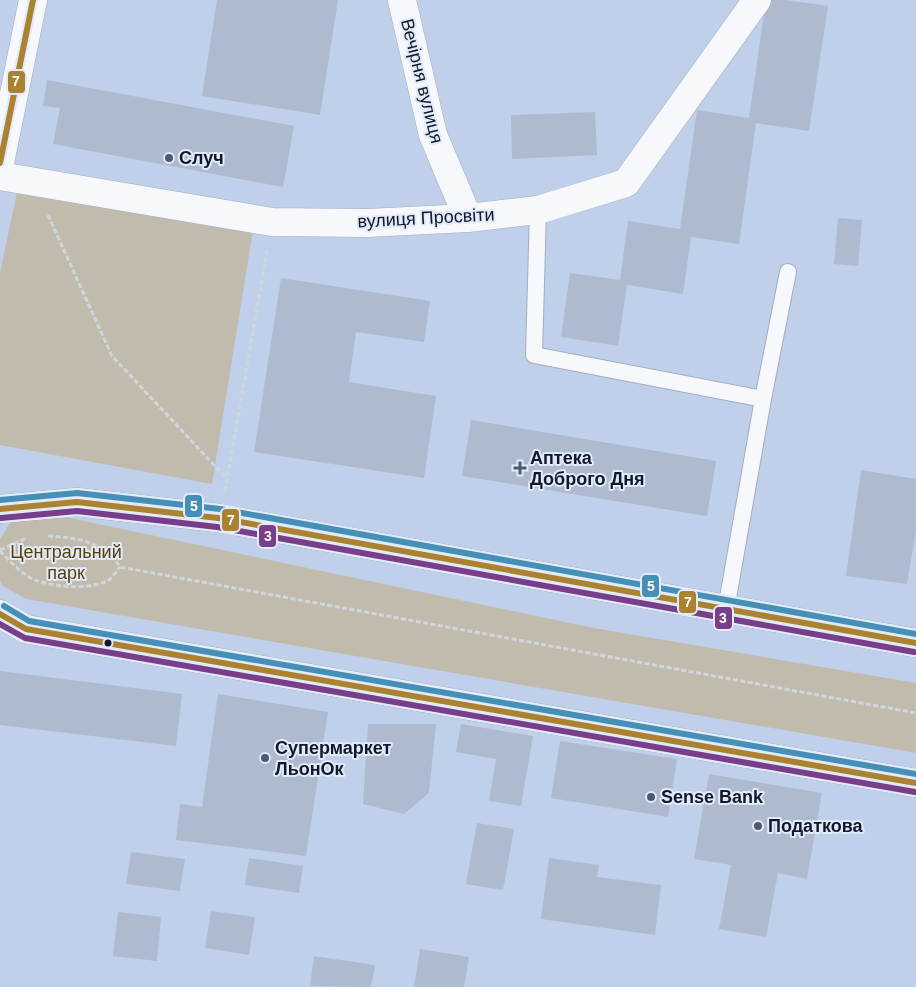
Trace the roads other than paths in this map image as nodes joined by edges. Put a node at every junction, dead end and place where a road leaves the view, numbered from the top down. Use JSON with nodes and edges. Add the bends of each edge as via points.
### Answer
{"nodes":[{"id":1,"x":33,"y":0,"type":"edge"},
{"id":2,"x":402,"y":0,"type":"edge"},
{"id":3,"x":757,"y":0,"type":"edge"},
{"id":4,"x":0,"y":163,"type":"edge"},
{"id":5,"x":0,"y":176,"type":"edge"},
{"id":6,"x":538,"y":210,"type":"junction"},
{"id":7,"x":468,"y":218,"type":"junction"},
{"id":8,"x":788,"y":272,"type":"dead end"},
{"id":9,"x":764,"y":399,"type":"junction"},
{"id":10,"x":0,"y":509,"type":"edge"},
{"id":11,"x":726,"y":609,"type":"junction"},
{"id":12,"x":0,"y":614,"type":"edge"},
{"id":13,"x":916,"y":643,"type":"edge"},
{"id":14,"x":916,"y":783,"type":"edge"}],
"edges":[{"from":1,"to":4,"type":"street"},
{"from":2,"to":7,"type":"street","name":"Вечірня вулиця","via":[[433,135]]},
{"from":3,"to":6,"type":"street","name":"вулиця Просвіти","via":[[626,183]]},
{"from":5,"to":7,"type":"street","name":"вулиця Просвіти","via":[[272,222],[367,223]]},
{"from":6,"to":7,"type":"street","name":"вулиця Просвіти"},
{"from":6,"to":9,"type":"lane","via":[[534,355]]},
{"from":8,"to":9,"type":"lane"},
{"from":9,"to":11,"type":"lane"},
{"from":10,"to":11,"type":"street","via":[[77,502],[218,518]]},
{"from":11,"to":13,"type":"street"},
{"from":12,"to":14,"type":"street","via":[[26,629]]}]}
